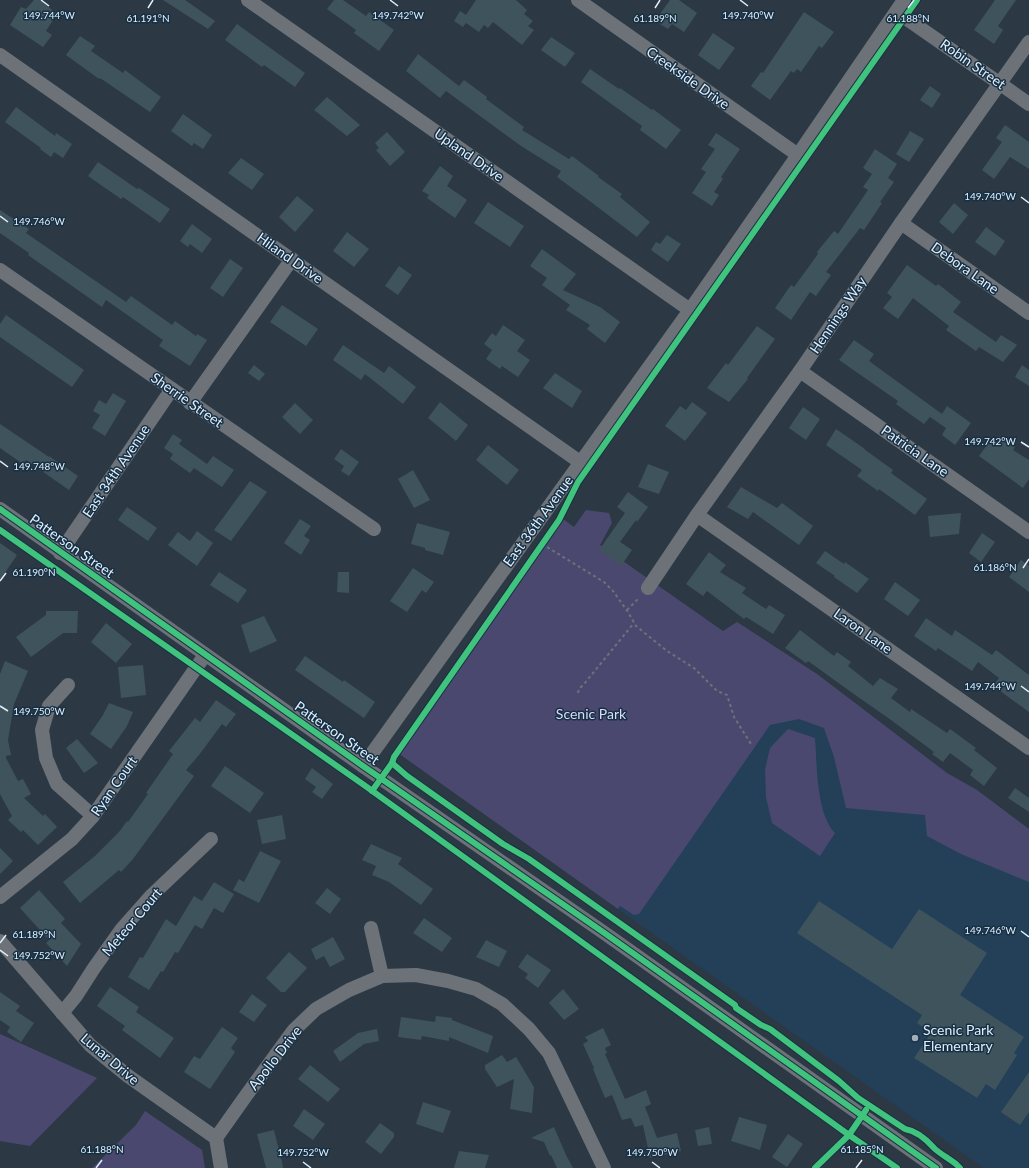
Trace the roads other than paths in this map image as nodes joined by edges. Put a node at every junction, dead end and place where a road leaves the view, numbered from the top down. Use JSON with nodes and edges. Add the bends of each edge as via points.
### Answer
{"nodes":[{"id":1,"x":248,"y":0,"type":"edge"},
{"id":2,"x":578,"y":0,"type":"edge"},
{"id":3,"x":901,"y":3,"type":"edge"},
{"id":4,"x":1029,"y":42,"type":"edge"},
{"id":5,"x":0,"y":55,"type":"edge"},
{"id":6,"x":1000,"y":83,"type":"junction"},
{"id":7,"x":1029,"y":104,"type":"edge"},
{"id":8,"x":798,"y":155,"type":"junction"},
{"id":9,"x":901,"y":223,"type":"junction"},
{"id":10,"x":292,"y":259,"type":"junction"},
{"id":11,"x":0,"y":270,"type":"edge"},
{"id":12,"x":690,"y":310,"type":"junction"},
{"id":13,"x":1029,"y":313,"type":"edge"},
{"id":14,"x":800,"y":371,"type":"junction"},
{"id":15,"x":172,"y":389,"type":"junction"},
{"id":16,"x":190,"y":403,"type":"junction"},
{"id":17,"x":580,"y":462,"type":"junction"},
{"id":18,"x":0,"y":509,"type":"edge"},
{"id":19,"x":697,"y":515,"type":"junction"},
{"id":20,"x":374,"y":529,"type":"dead end"},
{"id":21,"x":1029,"y":532,"type":"edge"},
{"id":22,"x":60,"y":553,"type":"junction"},
{"id":23,"x":648,"y":588,"type":"road end"},
{"id":24,"x":205,"y":655,"type":"junction"},
{"id":25,"x":68,"y":685,"type":"dead end"},
{"id":26,"x":1029,"y":748,"type":"edge"},
{"id":27,"x":363,"y":766,"type":"junction"},
{"id":28,"x":93,"y":816,"type":"junction"},
{"id":29,"x":211,"y":839,"type":"dead end"},
{"id":30,"x":0,"y":897,"type":"edge"},
{"id":31,"x":371,"y":928,"type":"dead end"},
{"id":32,"x":0,"y":941,"type":"edge"},
{"id":33,"x":382,"y":976,"type":"junction"},
{"id":34,"x":62,"y":1013,"type":"junction"},
{"id":35,"x":216,"y":1138,"type":"junction"},
{"id":36,"x":221,"y":1168,"type":"edge"},
{"id":37,"x":604,"y":1168,"type":"edge"},
{"id":38,"x":936,"y":1168,"type":"edge"}],
"edges":[{"from":1,"to":12,"type":"street","name":"Upland Drive"},
{"from":2,"to":8,"type":"street","name":"Creekside Drive"},
{"from":3,"to":6,"type":"street","name":"Robin Street"},
{"from":3,"to":8,"type":"street","name":"East 36th Avenue"},
{"from":4,"to":6,"type":"street","name":"Hennings Way"},
{"from":5,"to":10,"type":"street","name":"Hiland Drive"},
{"from":6,"to":7,"type":"street","name":"Robin Street"},
{"from":6,"to":9,"type":"street","name":"Hennings Way"},
{"from":8,"to":12,"type":"street","name":"East 36th Avenue"},
{"from":9,"to":13,"type":"street","name":"Debora Lane"},
{"from":9,"to":14,"type":"street","name":"Hennings Way"},
{"from":10,"to":16,"type":"street"},
{"from":10,"to":17,"type":"street","name":"Hiland Drive"},
{"from":11,"to":15,"type":"street","name":"Sherrie Street"},
{"from":12,"to":17,"type":"street","name":"East 36th Avenue"},
{"from":14,"to":19,"type":"street","name":"Hennings Way"},
{"from":14,"to":21,"type":"street","name":"Patricia Lane"},
{"from":15,"to":16,"type":"street","name":"Sherrie Street"},
{"from":15,"to":22,"type":"street","name":"East 34th Avenue"},
{"from":16,"to":20,"type":"street","name":"Sherrie Street"},
{"from":17,"to":27,"type":"street","name":"East 36th Avenue"},
{"from":18,"to":22,"type":"street","name":"Patterson Street"},
{"from":19,"to":23,"type":"street","name":"Hennings Way"},
{"from":19,"to":26,"type":"street","name":"Laron Lane"},
{"from":22,"to":24,"type":"street","name":"Patterson Street"},
{"from":24,"to":27,"type":"street","name":"Patterson Street"},
{"from":24,"to":28,"type":"street","name":"Ryan Court"},
{"from":25,"to":28,"type":"street","via":[[49,706],[42,730],[46,758],[57,784]]},
{"from":27,"to":38,"type":"street","name":"Patterson Street","via":[[610,936]]},
{"from":28,"to":30,"type":"street","name":"Ryan Court","via":[[72,839]]},
{"from":29,"to":34,"type":"street","name":"Meteor Court","via":[[152,895],[126,924]]},
{"from":31,"to":33,"type":"street"},
{"from":32,"to":34,"type":"street","name":"Lunar Drive"},
{"from":33,"to":35,"type":"street","name":"Apollo Drive","via":[[349,990],[316,1009],[294,1030]]},
{"from":33,"to":37,"type":"street","name":"Apollo Drive","via":[[416,975],[448,981],[476,989],[502,1004],[529,1029],[549,1053]]},
{"from":34,"to":35,"type":"street","name":"Lunar Drive","via":[[90,1045],[128,1076]]},
{"from":35,"to":36,"type":"street"}]}
